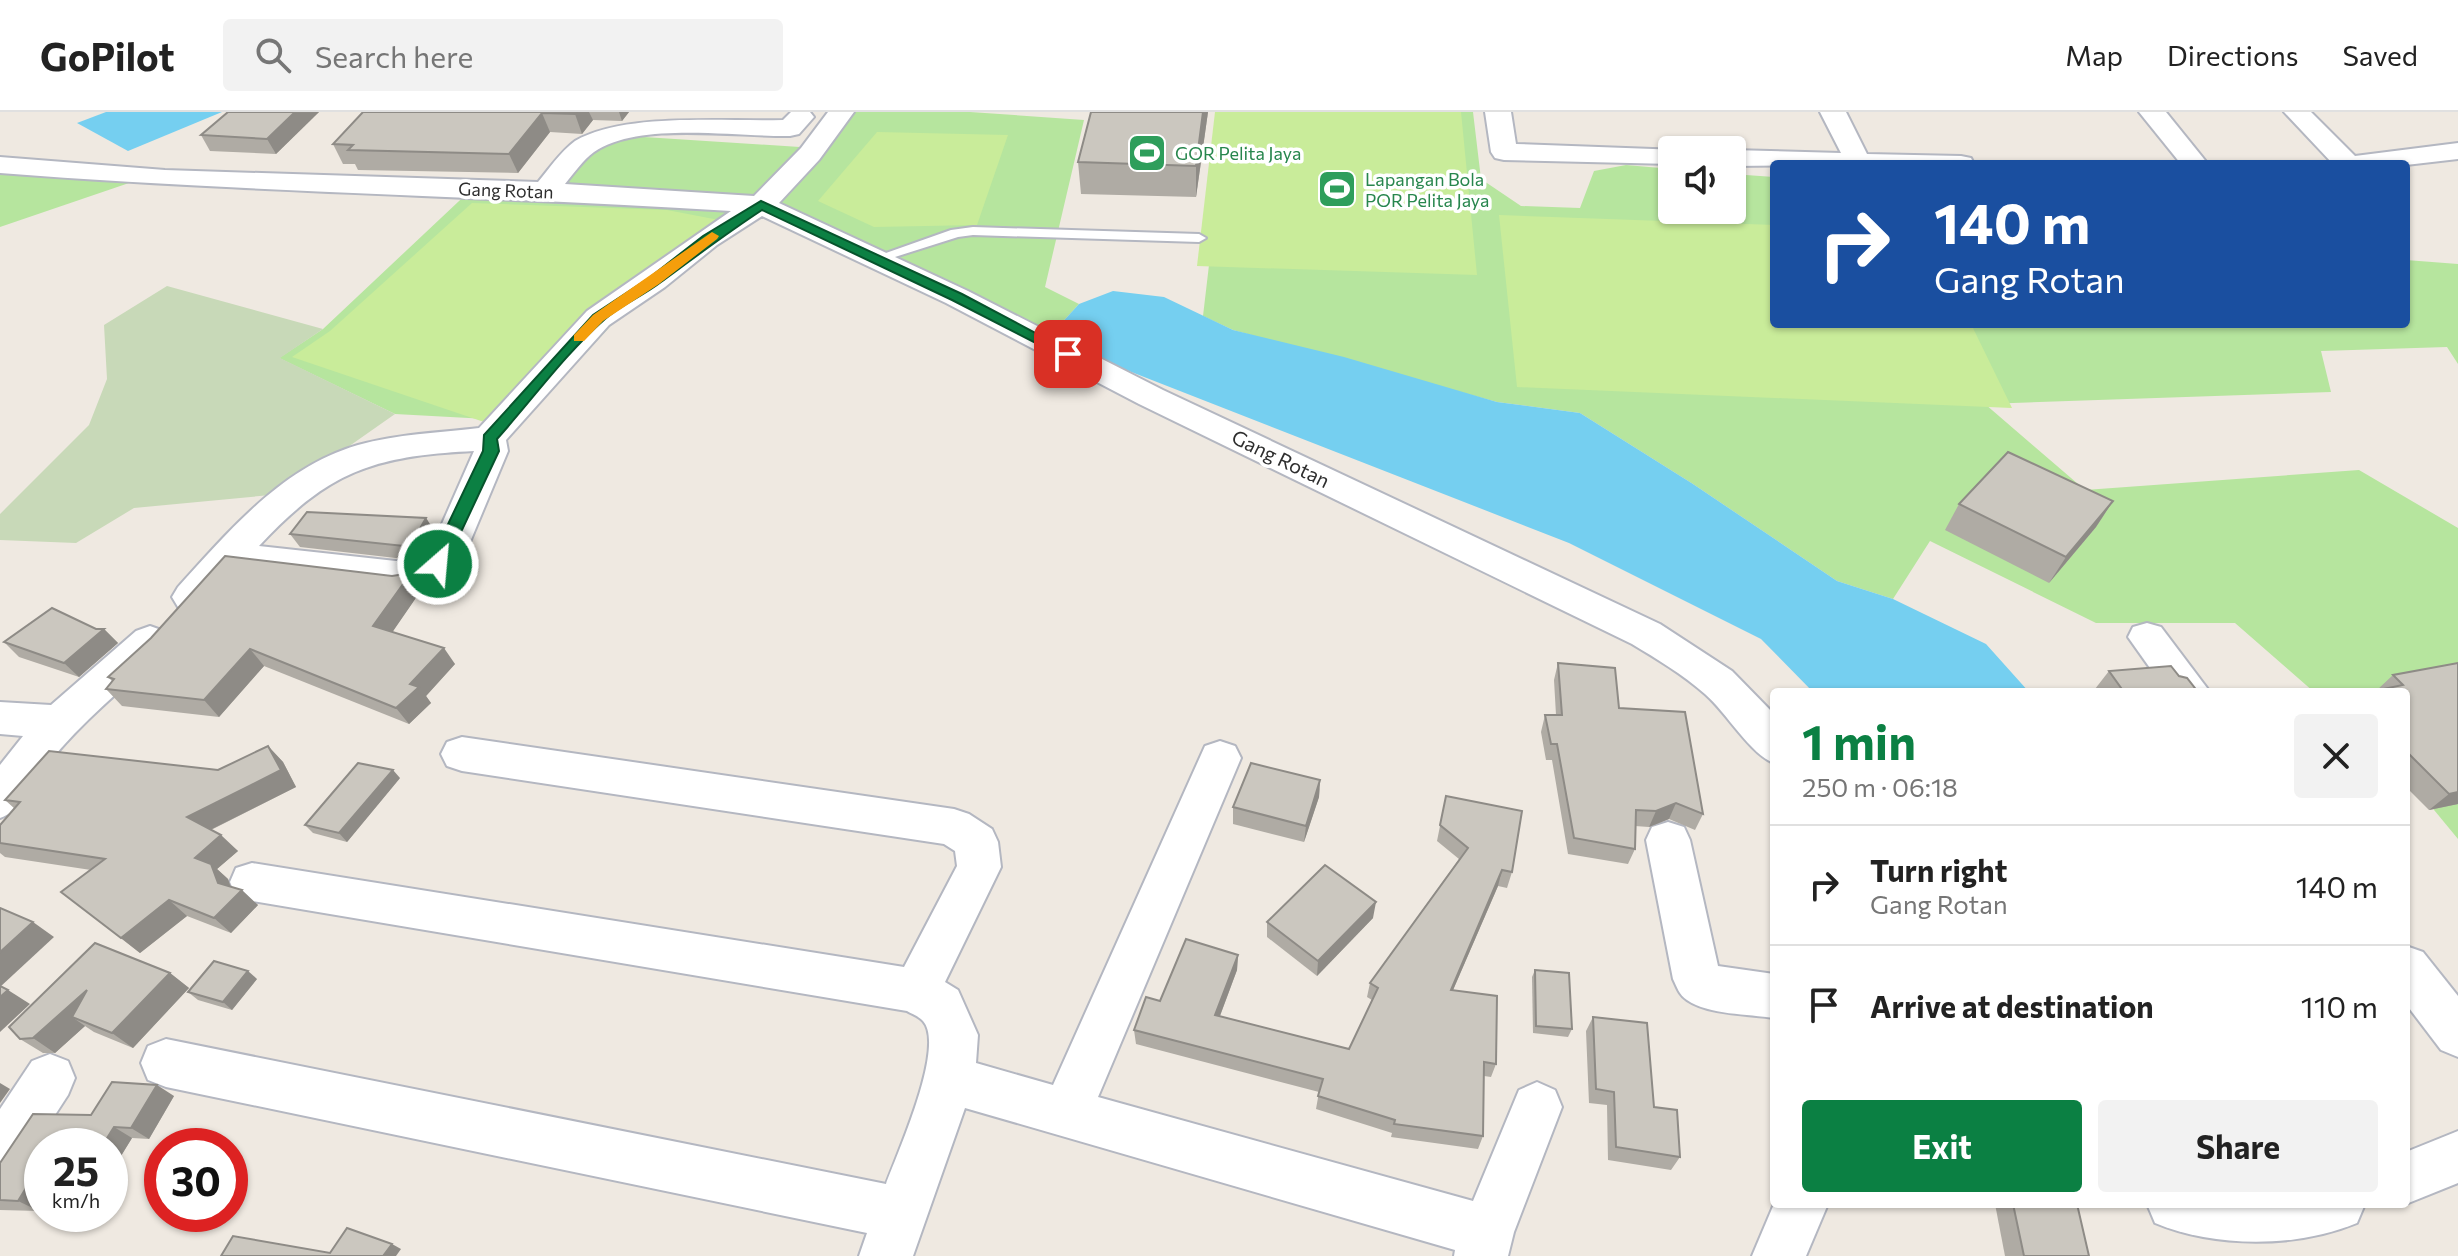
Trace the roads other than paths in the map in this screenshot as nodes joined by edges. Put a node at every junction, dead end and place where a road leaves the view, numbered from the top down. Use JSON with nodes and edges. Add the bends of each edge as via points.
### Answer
{"nodes":[{"id":1,"x":841,"y":112,"type":"edge"},
{"id":2,"x":1498,"y":112,"type":"edge"},
{"id":3,"x":1833,"y":112,"type":"edge"},
{"id":4,"x":2152,"y":112,"type":"edge"},
{"id":5,"x":2297,"y":112,"type":"edge"},
{"id":6,"x":801,"y":117,"type":"dead end"},
{"id":7,"x":2458,"y":151,"type":"edge"},
{"id":8,"x":1658,"y":156,"type":"edge"},
{"id":9,"x":1746,"y":158,"type":"edge"},
{"id":10,"x":1816,"y":160,"type":"edge"},
{"id":11,"x":1857,"y":160,"type":"edge"},
{"id":12,"x":2192,"y":160,"type":"edge"},
{"id":13,"x":2346,"y":160,"type":"edge"},
{"id":14,"x":2383,"y":160,"type":"edge"},
{"id":15,"x":0,"y":165,"type":"edge"},
{"id":16,"x":545,"y":191,"type":"junction"},
{"id":17,"x":761,"y":205,"type":"junction"},
{"id":18,"x":1199,"y":238,"type":"dead end"},
{"id":19,"x":876,"y":259,"type":"junction"},
{"id":20,"x":489,"y":438,"type":"junction"},
{"id":21,"x":229,"y":555,"type":"junction"},
{"id":22,"x":2147,"y":637,"type":"dead end"},
{"id":23,"x":2187,"y":688,"type":"edge"},
{"id":24,"x":0,"y":718,"type":"edge"},
{"id":25,"x":59,"y":722,"type":"junction"},
{"id":26,"x":1770,"y":739,"type":"edge"},
{"id":27,"x":462,"y":754,"type":"dead end"},
{"id":28,"x":1220,"y":758,"type":"dead end"},
{"id":29,"x":0,"y":800,"type":"edge"},
{"id":30,"x":1668,"y":840,"type":"dead end"},
{"id":31,"x":252,"y":882,"type":"dead end"},
{"id":32,"x":2410,"y":972,"type":"edge"},
{"id":33,"x":916,"y":991,"type":"junction"},
{"id":34,"x":1770,"y":995,"type":"edge"},
{"id":35,"x":2458,"y":1034,"type":"edge"},
{"id":36,"x":166,"y":1063,"type":"dead end"},
{"id":37,"x":50,"y":1078,"type":"dead end"},
{"id":38,"x":950,"y":1080,"type":"junction"},
{"id":39,"x":1537,"y":1107,"type":"dead end"},
{"id":40,"x":1066,"y":1112,"type":"junction"},
{"id":41,"x":0,"y":1154,"type":"edge"},
{"id":42,"x":2458,"y":1157,"type":"edge"},
{"id":43,"x":2410,"y":1176,"type":"edge"},
{"id":44,"x":1799,"y":1208,"type":"edge"},
{"id":45,"x":2202,"y":1208,"type":"edge"},
{"id":46,"x":2324,"y":1208,"type":"edge"},
{"id":47,"x":893,"y":1234,"type":"edge"},
{"id":48,"x":1484,"y":1244,"type":"edge"},
{"id":49,"x":1779,"y":1256,"type":"edge"}],
"edges":[{"from":1,"to":17,"type":"street"},
{"from":2,"to":8,"type":"street","via":[[1504,152]]},
{"from":3,"to":11,"type":"street"},
{"from":4,"to":12,"type":"street"},
{"from":5,"to":13,"type":"street"},
{"from":6,"to":16,"type":"street","via":[[790,128],[639,129],[610,134],[580,151]]},
{"from":7,"to":14,"type":"street"},
{"from":9,"to":10,"type":"street"},
{"from":15,"to":16,"type":"street","name":"Gang Rotan","via":[[165,178]]},
{"from":16,"to":17,"type":"street","name":"Gang Rotan"},
{"from":17,"to":19,"type":"street","name":"Gang Rotan"},
{"from":17,"to":20,"type":"street","via":[[598,318]]},
{"from":18,"to":19,"type":"lane","via":[[956,233]]},
{"from":19,"to":26,"type":"street","name":"Gang Rotan","via":[[1646,634],[1713,674]]},
{"from":20,"to":21,"type":"street","via":[[367,454],[341,465],[311,480]]},
{"from":20,"to":21,"type":"street","via":[[491,451],[448,547],[426,574],[404,577]]},
{"from":21,"to":25,"type":"street","via":[[149,643]]},
{"from":22,"to":23,"type":"street"},
{"from":24,"to":25,"type":"street"},
{"from":25,"to":29,"type":"street"},
{"from":27,"to":33,"type":"street","via":[[954,827],[976,842],[979,867]]},
{"from":28,"to":40,"type":"street"},
{"from":30,"to":34,"type":"street","via":[[1697,979],[1705,986]]},
{"from":31,"to":33,"type":"street"},
{"from":32,"to":35,"type":"street"},
{"from":33,"to":38,"type":"street","via":[[941,1006],[954,1035]]},
{"from":36,"to":47,"type":"street"},
{"from":37,"to":41,"type":"street"},
{"from":38,"to":40,"type":"street"},
{"from":38,"to":47,"type":"street"},
{"from":39,"to":48,"type":"street"},
{"from":40,"to":48,"type":"street"},
{"from":42,"to":43,"type":"street"},
{"from":44,"to":49,"type":"street"},
{"from":45,"to":46,"type":"street","via":[[2274,1214]]}]}
